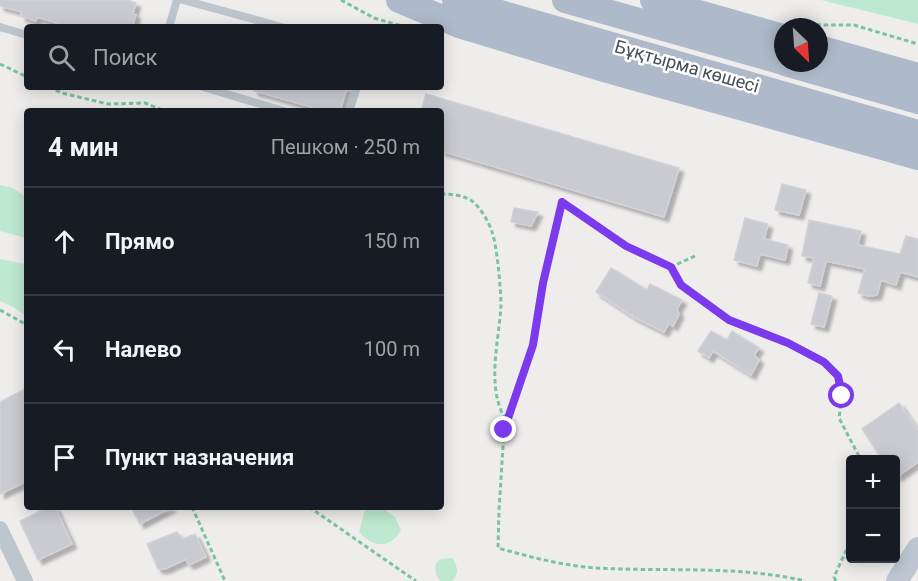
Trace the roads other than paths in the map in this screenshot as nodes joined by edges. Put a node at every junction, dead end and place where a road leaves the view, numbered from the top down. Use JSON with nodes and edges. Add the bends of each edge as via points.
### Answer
{"nodes":[{"id":1,"x":177,"y":0,"type":"edge"},
{"id":2,"x":183,"y":0,"type":"edge"},
{"id":3,"x":399,"y":0,"type":"edge"},
{"id":4,"x":455,"y":0,"type":"edge"},
{"id":5,"x":565,"y":0,"type":"edge"},
{"id":6,"x":653,"y":0,"type":"edge"},
{"id":7,"x":170,"y":24,"type":"edge"},
{"id":8,"x":271,"y":24,"type":"edge"},
{"id":9,"x":774,"y":26,"type":"edge"},
{"id":10,"x":0,"y":27,"type":"edge"},
{"id":11,"x":24,"y":34,"type":"edge"},
{"id":12,"x":828,"y":51,"type":"edge"},
{"id":13,"x":774,"y":60,"type":"edge"},
{"id":14,"x":816,"y":72,"type":"edge"},
{"id":15,"x":918,"y":76,"type":"edge"},
{"id":16,"x":213,"y":90,"type":"edge"},
{"id":17,"x":356,"y":90,"type":"edge"},
{"id":18,"x":918,"y":101,"type":"edge"},
{"id":19,"x":274,"y":108,"type":"edge"},
{"id":20,"x":350,"y":108,"type":"edge"},
{"id":21,"x":918,"y":133,"type":"edge"},
{"id":22,"x":918,"y":158,"type":"edge"},
{"id":23,"x":0,"y":529,"type":"edge"},
{"id":24,"x":918,"y":548,"type":"edge"},
{"id":25,"x":25,"y":581,"type":"edge"},
{"id":26,"x":897,"y":581,"type":"edge"}],
"edges":[{"from":1,"to":7,"type":"lane"},
{"from":2,"to":8,"type":"lane"},
{"from":3,"to":22,"type":"main road","via":[[459,25]]},
{"from":4,"to":21,"type":"main road","name":"Бұқтырма көшесі"},
{"from":5,"to":13,"type":"main road","name":"Бұқтырма көшесі"},
{"from":6,"to":9,"type":"main road"},
{"from":10,"to":11,"type":"lane"},
{"from":12,"to":15,"type":"main road"},
{"from":14,"to":18,"type":"main road","name":"Бұқтырма көшесі"},
{"from":16,"to":19,"type":"lane"},
{"from":17,"to":20,"type":"lane"},
{"from":23,"to":25,"type":"street"},
{"from":24,"to":26,"type":"main road"}]}
